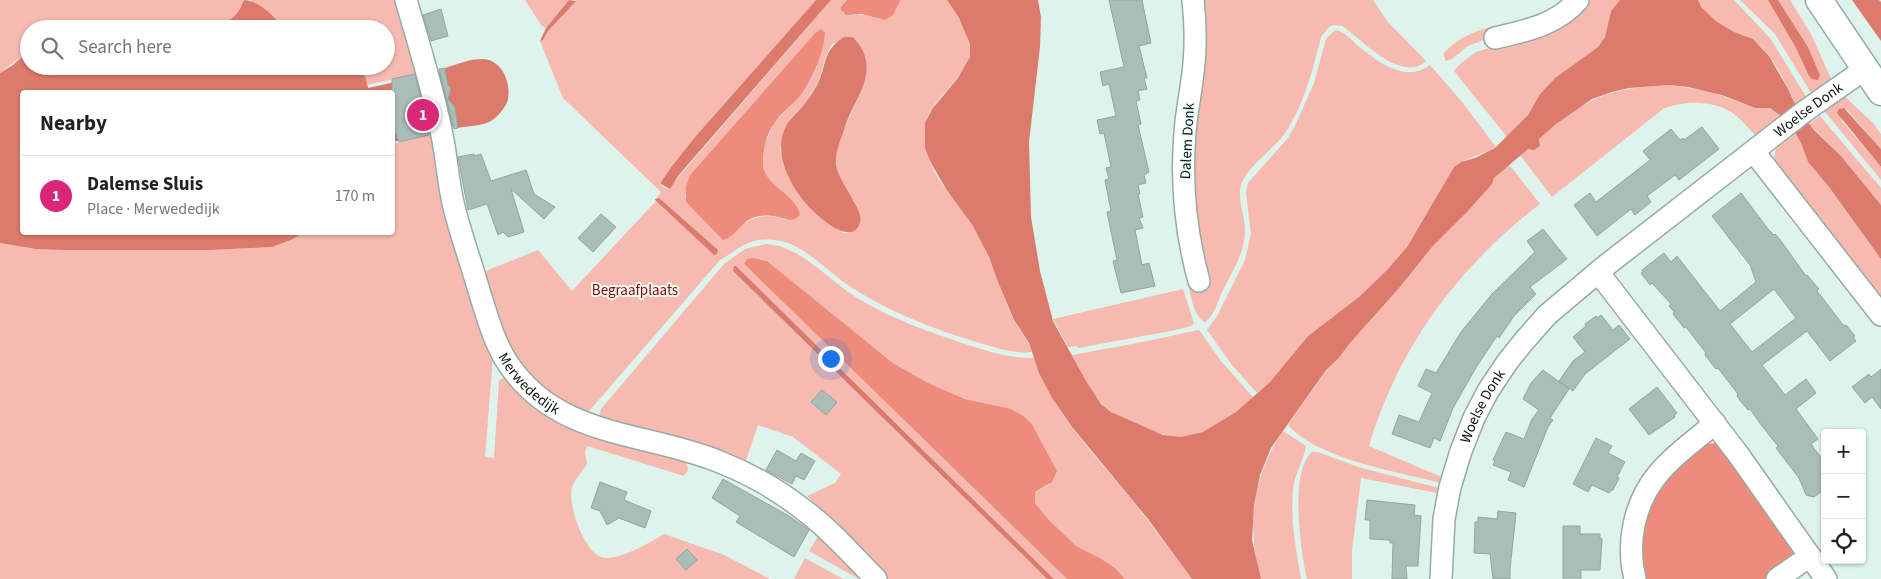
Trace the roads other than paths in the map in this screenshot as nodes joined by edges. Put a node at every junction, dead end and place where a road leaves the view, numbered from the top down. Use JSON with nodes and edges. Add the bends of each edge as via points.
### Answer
{"nodes":[{"id":1,"x":406,"y":0,"type":"edge"},
{"id":2,"x":1193,"y":0,"type":"edge"},
{"id":3,"x":1578,"y":0,"type":"edge"},
{"id":4,"x":1819,"y":0,"type":"edge"},
{"id":5,"x":1495,"y":38,"type":"dead end"},
{"id":6,"x":1864,"y":69,"type":"junction"},
{"id":7,"x":1881,"y":92,"type":"edge"},
{"id":8,"x":1754,"y":152,"type":"junction"},
{"id":9,"x":1598,"y":272,"type":"junction"},
{"id":10,"x":1199,"y":281,"type":"dead end"},
{"id":11,"x":1881,"y":315,"type":"edge"},
{"id":12,"x":1715,"y":423,"type":"junction"},
{"id":13,"x":1810,"y":556,"type":"junction"},
{"id":14,"x":876,"y":579,"type":"edge"},
{"id":15,"x":1441,"y":579,"type":"edge"},
{"id":16,"x":1635,"y":579,"type":"edge"},
{"id":17,"x":1777,"y":579,"type":"edge"},
{"id":18,"x":1826,"y":579,"type":"edge"}],
"edges":[{"from":1,"to":14,"type":"street","name":"Merwededijk","via":[[427,70],[454,207],[488,319],[506,361],[530,390],[583,424],[695,453],[739,471],[791,500]]},
{"from":2,"to":10,"type":"street","name":"Dalem Donk","via":[[1194,55],[1184,160],[1190,242]]},
{"from":3,"to":5,"type":"street","via":[[1553,20]]},
{"from":4,"to":6,"type":"street"},
{"from":6,"to":7,"type":"street"},
{"from":6,"to":8,"type":"street","name":"Woelse Donk"},
{"from":8,"to":9,"type":"street","name":"Woelse Donk"},
{"from":8,"to":11,"type":"street"},
{"from":9,"to":12,"type":"street"},
{"from":9,"to":15,"type":"street","name":"Woelse Donk","via":[[1546,316],[1525,340],[1503,368],[1474,418],[1450,487],[1444,519]]},
{"from":12,"to":13,"type":"street"},
{"from":12,"to":16,"type":"street","via":[[1657,475],[1641,503],[1632,536]]},
{"from":13,"to":17,"type":"street"},
{"from":13,"to":18,"type":"street"}]}
